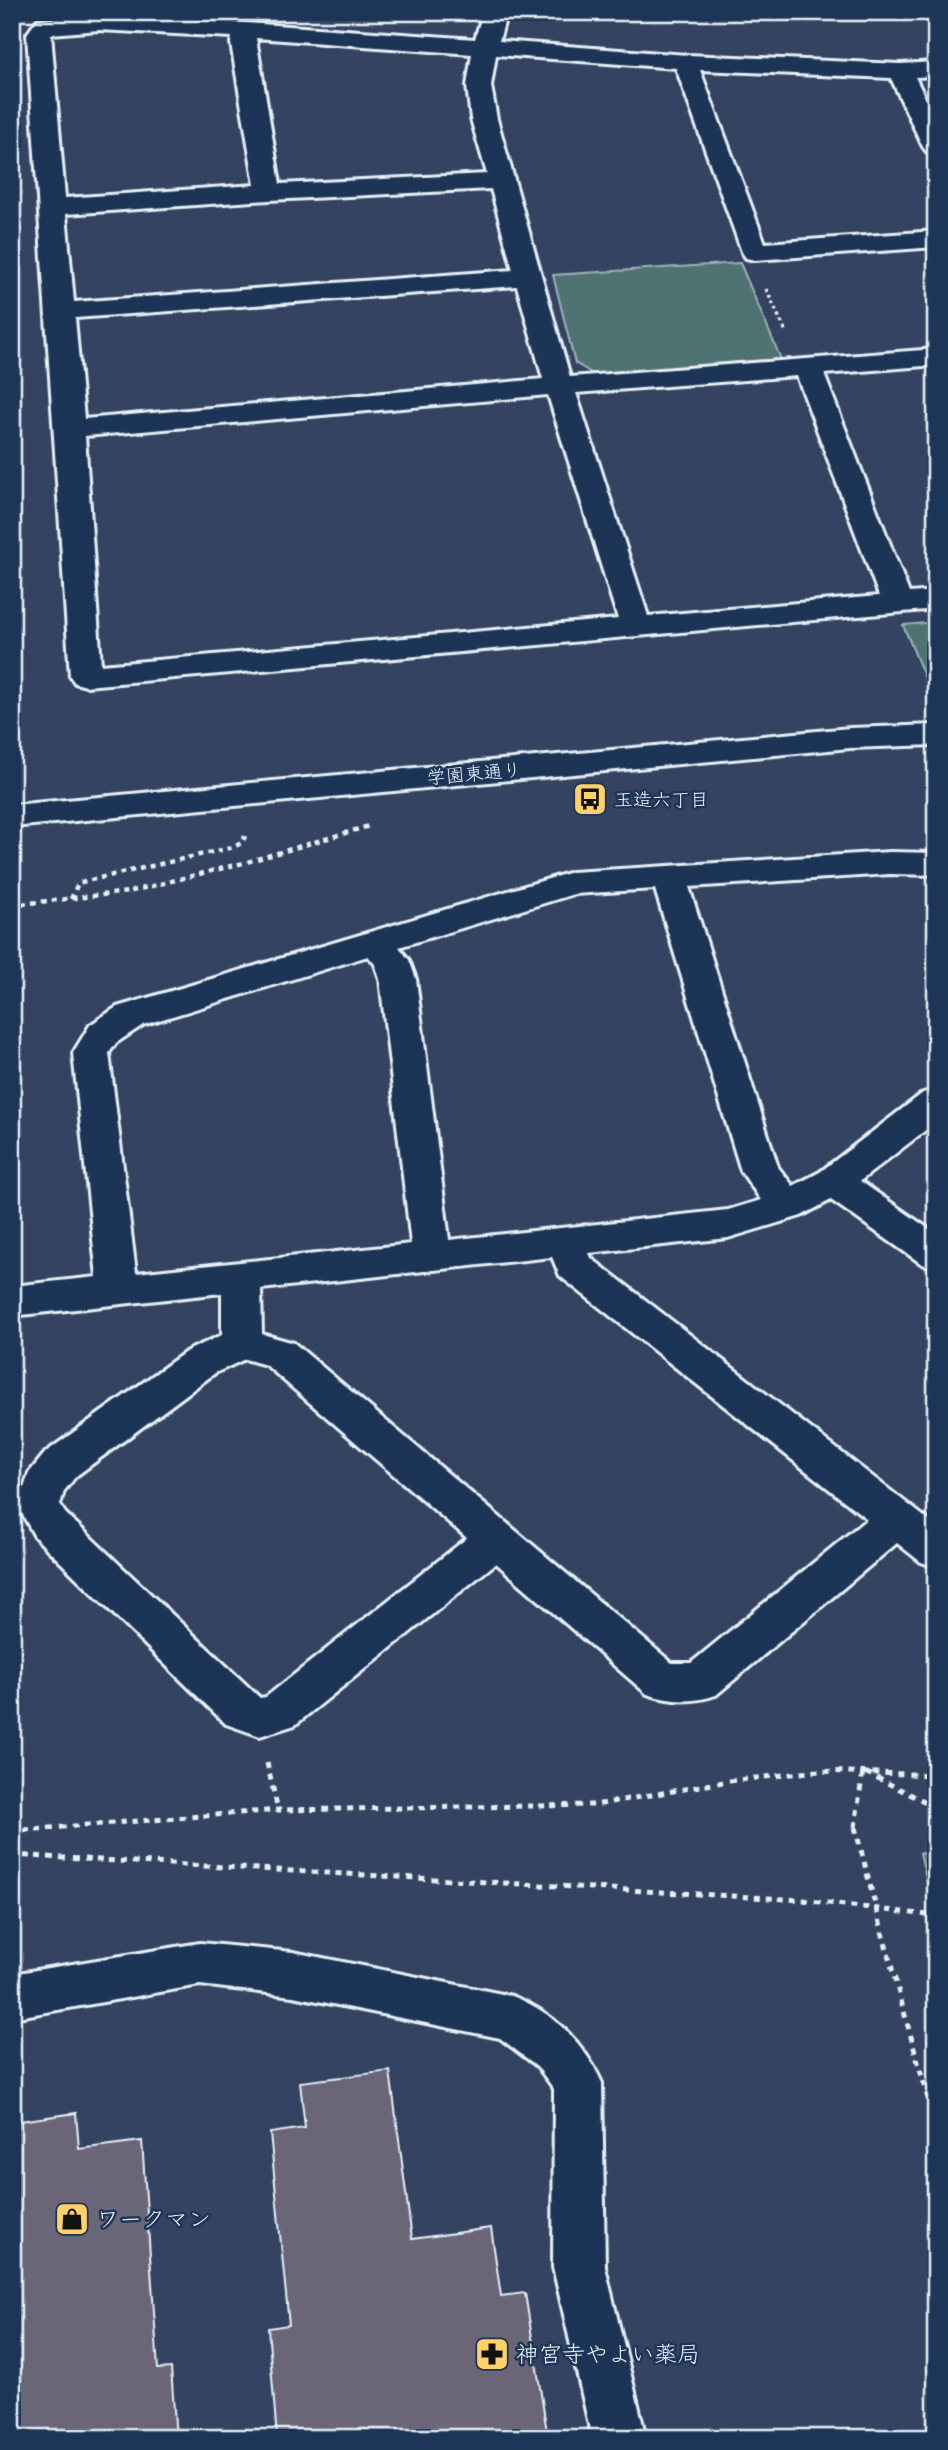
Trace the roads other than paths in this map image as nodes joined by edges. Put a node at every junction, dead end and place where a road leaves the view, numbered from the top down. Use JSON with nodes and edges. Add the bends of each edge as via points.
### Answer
{"nodes":[{"id":1,"x":495,"y":12,"type":"edge"},
{"id":2,"x":246,"y":30,"type":"junction"},
{"id":3,"x":485,"y":47,"type":"junction"},
{"id":4,"x":687,"y":62,"type":"junction"},
{"id":5,"x":936,"y":69,"type":"edge"},
{"id":6,"x":900,"y":71,"type":"junction"},
{"id":7,"x":936,"y":147,"type":"edge"},
{"id":8,"x":499,"y":181,"type":"junction"},
{"id":9,"x":269,"y":192,"type":"junction"},
{"id":10,"x":52,"y":207,"type":"junction"},
{"id":11,"x":936,"y":239,"type":"edge"},
{"id":12,"x":526,"y":277,"type":"junction"},
{"id":13,"x":59,"y":311,"type":"junction"},
{"id":14,"x":936,"y":357,"type":"edge"},
{"id":15,"x":808,"y":368,"type":"junction"},
{"id":16,"x":559,"y":386,"type":"junction"},
{"id":17,"x":70,"y":429,"type":"junction"},
{"id":18,"x":936,"y":600,"type":"edge"},
{"id":19,"x":898,"y":604,"type":"junction"},
{"id":20,"x":636,"y":628,"type":"junction"},
{"id":21,"x":936,"y":735,"type":"edge"},
{"id":22,"x":12,"y":816,"type":"edge"},
{"id":23,"x":936,"y":864,"type":"edge"},
{"id":24,"x":668,"y":876,"type":"junction"},
{"id":25,"x":374,"y":942,"type":"junction"},
{"id":26,"x":936,"y":1102,"type":"edge"},
{"id":27,"x":833,"y":1182,"type":"junction"},
{"id":28,"x":787,"y":1206,"type":"junction"},
{"id":29,"x":566,"y":1242,"type":"junction"},
{"id":30,"x":936,"y":1254,"type":"edge"},
{"id":31,"x":432,"y":1257,"type":"junction"},
{"id":32,"x":241,"y":1278,"type":"junction"},
{"id":33,"x":118,"y":1289,"type":"junction"},
{"id":34,"x":12,"y":1301,"type":"edge"},
{"id":35,"x":242,"y":1343,"type":"junction"},
{"id":36,"x":896,"y":1519,"type":"junction"},
{"id":37,"x":495,"y":1539,"type":"junction"},
{"id":38,"x":936,"y":1550,"type":"edge"},
{"id":39,"x":12,"y":1996,"type":"edge"},
{"id":40,"x":619,"y":2438,"type":"edge"}],
"edges":[{"from":1,"to":3,"type":"street"},
{"from":2,"to":3,"type":"street"},
{"from":2,"to":9,"type":"street","via":[[243,43]]},
{"from":2,"to":10,"type":"street","via":[[45,25],[39,34]]},
{"from":3,"to":4,"type":"street"},
{"from":3,"to":8,"type":"street","via":[[479,86]]},
{"from":4,"to":6,"type":"street"},
{"from":4,"to":11,"type":"street","via":[[755,252]]},
{"from":5,"to":6,"type":"street"},
{"from":6,"to":7,"type":"street"},
{"from":8,"to":9,"type":"street"},
{"from":8,"to":12,"type":"street"},
{"from":9,"to":10,"type":"street"},
{"from":10,"to":13,"type":"street"},
{"from":12,"to":13,"type":"street"},
{"from":12,"to":16,"type":"street"},
{"from":13,"to":17,"type":"street"},
{"from":14,"to":15,"type":"street"},
{"from":15,"to":16,"type":"street"},
{"from":15,"to":19,"type":"street"},
{"from":16,"to":17,"type":"street"},
{"from":16,"to":20,"type":"street"},
{"from":17,"to":20,"type":"street","via":[[86,676]]},
{"from":18,"to":19,"type":"street"},
{"from":19,"to":20,"type":"street"},
{"from":21,"to":22,"type":"street","name":"学園東通り","via":[[850,738]]},
{"from":23,"to":24,"type":"street"},
{"from":24,"to":25,"type":"street","via":[[572,883]]},
{"from":24,"to":28,"type":"street","via":[[760,1171]]},
{"from":25,"to":31,"type":"street","via":[[391,960],[398,979]]},
{"from":25,"to":33,"type":"street","via":[[130,1016],[103,1034],[91,1052]]},
{"from":26,"to":27,"type":"street"},
{"from":27,"to":28,"type":"street"},
{"from":27,"to":30,"type":"street"},
{"from":28,"to":29,"type":"street","via":[[728,1224]]},
{"from":29,"to":31,"type":"street"},
{"from":29,"to":36,"type":"street","via":[[574,1266]]},
{"from":31,"to":32,"type":"street"},
{"from":32,"to":33,"type":"street"},
{"from":32,"to":35,"type":"street"},
{"from":33,"to":34,"type":"street"},
{"from":35,"to":37,"type":"street","via":[[280,1354]]},
{"from":35,"to":37,"type":"street","via":[[201,1362],[61,1464],[44,1485],[38,1506],[50,1525],[242,1711],[260,1717],[279,1712]]},
{"from":36,"to":37,"type":"street","via":[[700,1682],[663,1681]]},
{"from":36,"to":38,"type":"street"},
{"from":39,"to":40,"type":"street","via":[[200,1964],[293,1974],[512,2018],[554,2050],[578,2083],[579,2267]]}]}
